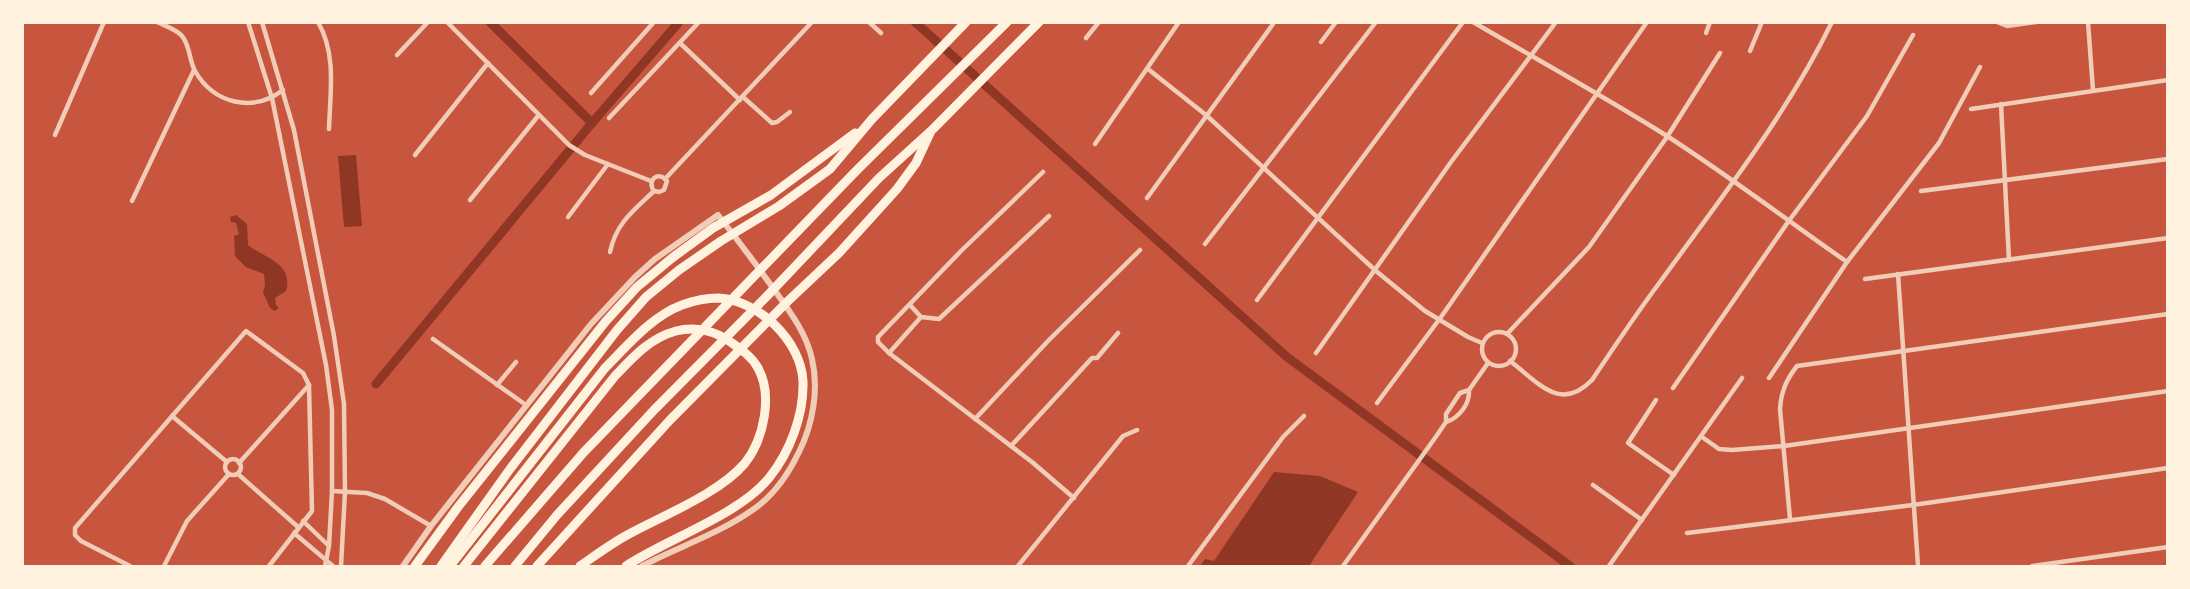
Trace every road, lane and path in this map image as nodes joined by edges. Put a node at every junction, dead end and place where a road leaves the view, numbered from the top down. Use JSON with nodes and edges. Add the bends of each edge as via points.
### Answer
{"nodes":[{"id":1,"x":104,"y":22,"type":"edge"},
{"id":2,"x":157,"y":22,"type":"edge"},
{"id":3,"x":248,"y":22,"type":"edge"},
{"id":4,"x":262,"y":22,"type":"edge"},
{"id":5,"x":318,"y":22,"type":"edge"},
{"id":6,"x":428,"y":22,"type":"edge"},
{"id":7,"x":447,"y":22,"type":"edge"},
{"id":8,"x":654,"y":22,"type":"edge"},
{"id":9,"x":699,"y":22,"type":"edge"},
{"id":10,"x":812,"y":22,"type":"edge"},
{"id":11,"x":869,"y":22,"type":"edge"},
{"id":12,"x":966,"y":22,"type":"edge"},
{"id":13,"x":1007,"y":22,"type":"edge"},
{"id":14,"x":1039,"y":22,"type":"edge"},
{"id":15,"x":1099,"y":22,"type":"edge"},
{"id":16,"x":1179,"y":22,"type":"edge"},
{"id":17,"x":1336,"y":22,"type":"edge"},
{"id":18,"x":1376,"y":22,"type":"edge"},
{"id":19,"x":1463,"y":22,"type":"edge"},
{"id":20,"x":1473,"y":22,"type":"edge"},
{"id":21,"x":1556,"y":22,"type":"edge"},
{"id":22,"x":1647,"y":22,"type":"edge"},
{"id":23,"x":1710,"y":22,"type":"edge"},
{"id":24,"x":1762,"y":22,"type":"edge"},
{"id":25,"x":1832,"y":22,"type":"edge"},
{"id":26,"x":1997,"y":22,"type":"edge"},
{"id":27,"x":2036,"y":22,"type":"edge"},
{"id":28,"x":2088,"y":22,"type":"edge"},
{"id":29,"x":1273,"y":24,"type":"edge"},
{"id":30,"x":881,"y":33,"type":"dead end"},
{"id":31,"x":1706,"y":33,"type":"dead end"},
{"id":32,"x":1913,"y":35,"type":"dead end"},
{"id":33,"x":1086,"y":38,"type":"dead end"},
{"id":34,"x":1322,"y":42,"type":"dead end"},
{"id":35,"x":681,"y":44,"type":"junction"},
{"id":36,"x":1750,"y":51,"type":"dead end"},
{"id":37,"x":1720,"y":53,"type":"dead end"},
{"id":38,"x":397,"y":55,"type":"dead end"},
{"id":39,"x":1531,"y":57,"type":"junction"},
{"id":40,"x":488,"y":63,"type":"junction"},
{"id":41,"x":1980,"y":67,"type":"dead end"},
{"id":42,"x":1148,"y":69,"type":"junction"},
{"id":43,"x":194,"y":70,"type":"junction"},
{"id":44,"x":2168,"y":80,"type":"edge"},
{"id":45,"x":283,"y":90,"type":"junction"},
{"id":46,"x":2094,"y":90,"type":"junction"},
{"id":47,"x":591,"y":93,"type":"dead end"},
{"id":48,"x":1597,"y":93,"type":"junction"},
{"id":49,"x":272,"y":98,"type":"junction"},
{"id":50,"x":742,"y":99,"type":"junction"},
{"id":51,"x":2001,"y":104,"type":"junction"},
{"id":52,"x":1971,"y":109,"type":"dead end"},
{"id":53,"x":790,"y":112,"type":"dead end"},
{"id":54,"x":1206,"y":115,"type":"junction"},
{"id":55,"x":538,"y":116,"type":"junction"},
{"id":56,"x":609,"y":118,"type":"dead end"},
{"id":57,"x":872,"y":119,"type":"junction"},
{"id":58,"x":329,"y":129,"type":"dead end"},
{"id":59,"x":933,"y":129,"type":"junction"},
{"id":60,"x":55,"y":135,"type":"dead end"},
{"id":61,"x":1667,"y":137,"type":"junction"},
{"id":62,"x":1095,"y":144,"type":"dead end"},
{"id":63,"x":415,"y":155,"type":"dead end"},
{"id":64,"x":2168,"y":159,"type":"edge"},
{"id":65,"x":608,"y":164,"type":"junction"},
{"id":66,"x":1265,"y":169,"type":"junction"},
{"id":67,"x":1043,"y":172,"type":"dead end"},
{"id":68,"x":665,"y":179,"type":"junction"},
{"id":69,"x":651,"y":181,"type":"junction"},
{"id":70,"x":1734,"y":181,"type":"junction"},
{"id":71,"x":2005,"y":182,"type":"junction"},
{"id":72,"x":654,"y":191,"type":"junction"},
{"id":73,"x":1921,"y":191,"type":"dead end"},
{"id":74,"x":1147,"y":198,"type":"dead end"},
{"id":75,"x":470,"y":200,"type":"dead end"},
{"id":76,"x":132,"y":201,"type":"dead end"},
{"id":77,"x":1049,"y":216,"type":"dead end"},
{"id":78,"x":568,"y":217,"type":"dead end"},
{"id":79,"x":1317,"y":217,"type":"junction"},
{"id":80,"x":1788,"y":222,"type":"junction"},
{"id":81,"x":2168,"y":238,"type":"edge"},
{"id":82,"x":1205,"y":244,"type":"dead end"},
{"id":83,"x":1140,"y":250,"type":"dead end"},
{"id":84,"x":610,"y":252,"type":"dead end"},
{"id":85,"x":2009,"y":260,"type":"junction"},
{"id":86,"x":1847,"y":262,"type":"junction"},
{"id":87,"x":1376,"y":271,"type":"junction"},
{"id":88,"x":1898,"y":274,"type":"junction"},
{"id":89,"x":1865,"y":279,"type":"dead end"},
{"id":90,"x":1257,"y":300,"type":"dead end"},
{"id":91,"x":910,"y":305,"type":"junction"},
{"id":92,"x":2168,"y":314,"type":"edge"},
{"id":93,"x":921,"y":317,"type":"junction"},
{"id":94,"x":1439,"y":320,"type":"junction"},
{"id":95,"x":1118,"y":333,"type":"dead end"},
{"id":96,"x":1507,"y":334,"type":"junction"},
{"id":97,"x":433,"y":339,"type":"dead end"},
{"id":98,"x":1482,"y":343,"type":"junction"},
{"id":99,"x":1904,"y":351,"type":"junction"},
{"id":100,"x":889,"y":353,"type":"junction"},
{"id":101,"x":1316,"y":353,"type":"dead end"},
{"id":102,"x":1510,"y":361,"type":"junction"},
{"id":103,"x":516,"y":362,"type":"dead end"},
{"id":104,"x":1488,"y":363,"type":"junction"},
{"id":105,"x":1742,"y":378,"type":"dead end"},
{"id":106,"x":1769,"y":378,"type":"dead end"},
{"id":107,"x":309,"y":385,"type":"junction"},
{"id":108,"x":497,"y":385,"type":"junction"},
{"id":109,"x":1673,"y":388,"type":"dead end"},
{"id":110,"x":1469,"y":390,"type":"junction"},
{"id":111,"x":2168,"y":391,"type":"edge"},
{"id":112,"x":1656,"y":400,"type":"dead end"},
{"id":113,"x":1377,"y":403,"type":"dead end"},
{"id":114,"x":526,"y":405,"type":"junction"},
{"id":115,"x":172,"y":416,"type":"junction"},
{"id":116,"x":1304,"y":416,"type":"dead end"},
{"id":117,"x":975,"y":419,"type":"junction"},
{"id":118,"x":1446,"y":422,"type":"junction"},
{"id":119,"x":1908,"y":427,"type":"junction"},
{"id":120,"x":1137,"y":430,"type":"dead end"},
{"id":121,"x":1701,"y":436,"type":"junction"},
{"id":122,"x":1011,"y":446,"type":"junction"},
{"id":123,"x":1784,"y":446,"type":"junction"},
{"id":124,"x":227,"y":462,"type":"junction"},
{"id":125,"x":239,"y":462,"type":"junction"},
{"id":126,"x":2168,"y":468,"type":"edge"},
{"id":127,"x":230,"y":474,"type":"junction"},
{"id":128,"x":238,"y":474,"type":"junction"},
{"id":129,"x":1674,"y":475,"type":"junction"},
{"id":130,"x":1593,"y":485,"type":"dead end"},
{"id":131,"x":332,"y":491,"type":"junction"},
{"id":132,"x":345,"y":492,"type":"junction"},
{"id":133,"x":1074,"y":498,"type":"junction"},
{"id":134,"x":1913,"y":505,"type":"junction"},
{"id":135,"x":1790,"y":519,"type":"junction"},
{"id":136,"x":1642,"y":520,"type":"junction"},
{"id":137,"x":303,"y":521,"type":"junction"},
{"id":138,"x":431,"y":526,"type":"junction"},
{"id":139,"x":298,"y":527,"type":"junction"},
{"id":140,"x":294,"y":533,"type":"junction"},
{"id":141,"x":1687,"y":533,"type":"dead end"},
{"id":142,"x":329,"y":546,"type":"junction"},
{"id":143,"x":2168,"y":547,"type":"edge"},
{"id":144,"x":325,"y":564,"type":"edge"},
{"id":145,"x":130,"y":567,"type":"edge"},
{"id":146,"x":164,"y":567,"type":"edge"},
{"id":147,"x":269,"y":567,"type":"edge"},
{"id":148,"x":333,"y":567,"type":"edge"},
{"id":149,"x":341,"y":567,"type":"edge"},
{"id":150,"x":403,"y":567,"type":"edge"},
{"id":151,"x":415,"y":567,"type":"edge"},
{"id":152,"x":441,"y":567,"type":"edge"},
{"id":153,"x":450,"y":567,"type":"edge"},
{"id":154,"x":464,"y":567,"type":"edge"},
{"id":155,"x":485,"y":567,"type":"edge"},
{"id":156,"x":515,"y":567,"type":"edge"},
{"id":157,"x":537,"y":567,"type":"edge"},
{"id":158,"x":580,"y":567,"type":"edge"},
{"id":159,"x":626,"y":567,"type":"edge"},
{"id":160,"x":642,"y":567,"type":"edge"},
{"id":161,"x":1018,"y":567,"type":"edge"},
{"id":162,"x":1188,"y":567,"type":"edge"},
{"id":163,"x":1343,"y":567,"type":"edge"},
{"id":164,"x":1610,"y":567,"type":"edge"},
{"id":165,"x":1918,"y":567,"type":"edge"},
{"id":166,"x":2032,"y":567,"type":"edge"}],
"edges":[{"from":1,"to":60,"type":"street"},
{"from":2,"to":43,"type":"street","via":[[183,36]]},
{"from":3,"to":49,"type":"street"},
{"from":4,"to":45,"type":"street"},
{"from":5,"to":58,"type":"street","via":[[331,55]]},
{"from":6,"to":38,"type":"street"},
{"from":7,"to":40,"type":"street"},
{"from":8,"to":47,"type":"street"},
{"from":9,"to":35,"type":"street"},
{"from":10,"to":50,"type":"street"},
{"from":11,"to":30,"type":"street"},
{"from":12,"to":57,"type":"highway"},
{"from":13,"to":155,"type":"highway","via":[[857,170],[584,452]]},
{"from":14,"to":59,"type":"highway"},
{"from":15,"to":33,"type":"street"},
{"from":16,"to":42,"type":"street"},
{"from":17,"to":34,"type":"street"},
{"from":18,"to":66,"type":"street"},
{"from":19,"to":79,"type":"street"},
{"from":20,"to":39,"type":"street"},
{"from":21,"to":39,"type":"street"},
{"from":22,"to":48,"type":"street"},
{"from":23,"to":31,"type":"street"},
{"from":24,"to":36,"type":"street"},
{"from":25,"to":70,"type":"street","via":[[1796,90]]},
{"from":26,"to":27,"type":"street","via":[[2007,26]]},
{"from":28,"to":46,"type":"street"},
{"from":29,"to":54,"type":"street"},
{"from":32,"to":80,"type":"street","via":[[1868,116]]},
{"from":35,"to":50,"type":"street"},
{"from":35,"to":56,"type":"street"},
{"from":37,"to":61,"type":"street"},
{"from":39,"to":48,"type":"street"},
{"from":39,"to":87,"type":"street","via":[[1451,162]]},
{"from":40,"to":55,"type":"street"},
{"from":40,"to":63,"type":"street"},
{"from":41,"to":86,"type":"street","via":[[1939,143]]},
{"from":42,"to":54,"type":"street"},
{"from":42,"to":62,"type":"street"},
{"from":43,"to":49,"type":"street","via":[[214,93],[228,100],[241,103]]},
{"from":43,"to":76,"type":"street"},
{"from":44,"to":46,"type":"street"},
{"from":45,"to":49,"type":"street"},
{"from":45,"to":132,"type":"street","via":[[334,336],[344,404]]},
{"from":46,"to":51,"type":"street"},
{"from":48,"to":61,"type":"street"},
{"from":48,"to":94,"type":"street"},
{"from":49,"to":131,"type":"street","via":[[326,365],[332,410]]},
{"from":50,"to":53,"type":"street","via":[[772,123]]},
{"from":50,"to":68,"type":"street"},
{"from":51,"to":52,"type":"street"},
{"from":51,"to":71,"type":"street"},
{"from":54,"to":66,"type":"street"},
{"from":54,"to":74,"type":"street"},
{"from":55,"to":65,"type":"street","via":[[585,155]]},
{"from":55,"to":75,"type":"street"},
{"from":57,"to":151,"type":"highway","via":[[771,195],[713,228],[637,287],[458,507]]},
{"from":57,"to":152,"type":"highway","via":[[820,177],[721,241],[646,297],[510,469]]},
{"from":59,"to":156,"type":"highway","via":[[879,178],[603,463]]},
{"from":59,"to":157,"type":"highway","via":[[897,189],[839,253],[670,420]]},
{"from":61,"to":70,"type":"street"},
{"from":61,"to":96,"type":"street","via":[[1589,247]]},
{"from":64,"to":71,"type":"street"},
{"from":65,"to":69,"type":"street"},
{"from":65,"to":78,"type":"street"},
{"from":66,"to":79,"type":"street"},
{"from":66,"to":82,"type":"street"},
{"from":67,"to":91,"type":"street"},
{"from":68,"to":69,"type":"street","via":[[659,175]]},
{"from":68,"to":72,"type":"street","via":[[664,190]]},
{"from":69,"to":72,"type":"street"},
{"from":70,"to":80,"type":"street"},
{"from":70,"to":102,"type":"street","via":[[1582,390],[1561,396],[1550,392]]},
{"from":71,"to":73,"type":"street"},
{"from":71,"to":85,"type":"street"},
{"from":72,"to":84,"type":"street","via":[[618,227]]},
{"from":77,"to":93,"type":"street","via":[[939,319]]},
{"from":79,"to":87,"type":"street"},
{"from":79,"to":90,"type":"street"},
{"from":80,"to":86,"type":"street"},
{"from":80,"to":109,"type":"street"},
{"from":81,"to":85,"type":"street"},
{"from":83,"to":117,"type":"street"},
{"from":85,"to":88,"type":"street"},
{"from":86,"to":106,"type":"street"},
{"from":87,"to":94,"type":"street"},
{"from":87,"to":101,"type":"street"},
{"from":88,"to":89,"type":"street"},
{"from":88,"to":99,"type":"street"},
{"from":91,"to":93,"type":"street"},
{"from":91,"to":100,"type":"street","via":[[879,338],[880,346]]},
{"from":92,"to":99,"type":"street"},
{"from":93,"to":100,"type":"street"},
{"from":94,"to":98,"type":"street"},
{"from":94,"to":113,"type":"street"},
{"from":95,"to":122,"type":"street"},
{"from":96,"to":98,"type":"street","via":[[1492,332]]},
{"from":96,"to":102,"type":"street","via":[[1516,347]]},
{"from":97,"to":108,"type":"street"},
{"from":98,"to":104,"type":"street","via":[[1482,354]]},
{"from":99,"to":119,"type":"street"},
{"from":99,"to":123,"type":"street","via":[[1797,366],[1781,394]]},
{"from":100,"to":117,"type":"street"},
{"from":102,"to":104,"type":"street","via":[[1500,366]]},
{"from":103,"to":108,"type":"street"},
{"from":104,"to":110,"type":"street"},
{"from":105,"to":121,"type":"street"},
{"from":107,"to":115,"type":"street","via":[[303,373],[246,331]]},
{"from":107,"to":125,"type":"street"},
{"from":107,"to":137,"type":"street","via":[[312,506]]},
{"from":108,"to":114,"type":"street"},
{"from":110,"to":118,"type":"street","via":[[1460,393],[1446,414]]},
{"from":110,"to":118,"type":"street","via":[[1470,399],[1455,420]]},
{"from":111,"to":119,"type":"street"},
{"from":112,"to":129,"type":"street","via":[[1628,443]]},
{"from":114,"to":138,"type":"street"},
{"from":114,"to":160,"type":"street","via":[[591,324],[635,277],[718,214],[794,317],[807,342],[815,380],[809,430],[792,467],[767,499],[707,536]]},
{"from":115,"to":124,"type":"street"},
{"from":115,"to":145,"type":"street","via":[[75,528],[81,541]]},
{"from":116,"to":162,"type":"street","via":[[1283,437]]},
{"from":117,"to":122,"type":"street"},
{"from":118,"to":163,"type":"street"},
{"from":119,"to":123,"type":"street"},
{"from":119,"to":134,"type":"street"},
{"from":120,"to":133,"type":"street","via":[[1123,436]]},
{"from":121,"to":123,"type":"street","via":[[1719,449]]},
{"from":121,"to":129,"type":"street"},
{"from":122,"to":133,"type":"street"},
{"from":123,"to":135,"type":"street"},
{"from":124,"to":125,"type":"street"},
{"from":124,"to":127,"type":"street","via":[[225,469]]},
{"from":125,"to":128,"type":"street"},
{"from":126,"to":134,"type":"street"},
{"from":127,"to":128,"type":"street"},
{"from":127,"to":146,"type":"street","via":[[187,521]]},
{"from":128,"to":139,"type":"street"},
{"from":129,"to":136,"type":"street"},
{"from":130,"to":136,"type":"street"},
{"from":131,"to":132,"type":"street"},
{"from":131,"to":142,"type":"street"},
{"from":132,"to":138,"type":"street","via":[[385,499]]},
{"from":132,"to":149,"type":"street"},
{"from":133,"to":161,"type":"street"},
{"from":134,"to":135,"type":"street"},
{"from":134,"to":165,"type":"street"},
{"from":135,"to":141,"type":"street"},
{"from":136,"to":164,"type":"street"},
{"from":137,"to":139,"type":"street"},
{"from":137,"to":142,"type":"street"},
{"from":138,"to":150,"type":"street"},
{"from":139,"to":140,"type":"street"},
{"from":140,"to":144,"type":"street"},
{"from":140,"to":147,"type":"street"},
{"from":142,"to":144,"type":"street"},
{"from":143,"to":166,"type":"street"},
{"from":144,"to":148,"type":"street"},
{"from":153,"to":159,"type":"highway","via":[[605,368],[631,341],[681,305],[720,298],[743,305],[763,315],[796,352],[803,380],[800,413],[787,451],[768,480],[743,501]]},
{"from":154,"to":158,"type":"highway","via":[[615,376],[640,350],[677,331],[708,331],[730,341],[749,355],[762,378],[765,405],[761,430],[745,462],[718,485]]}]}
